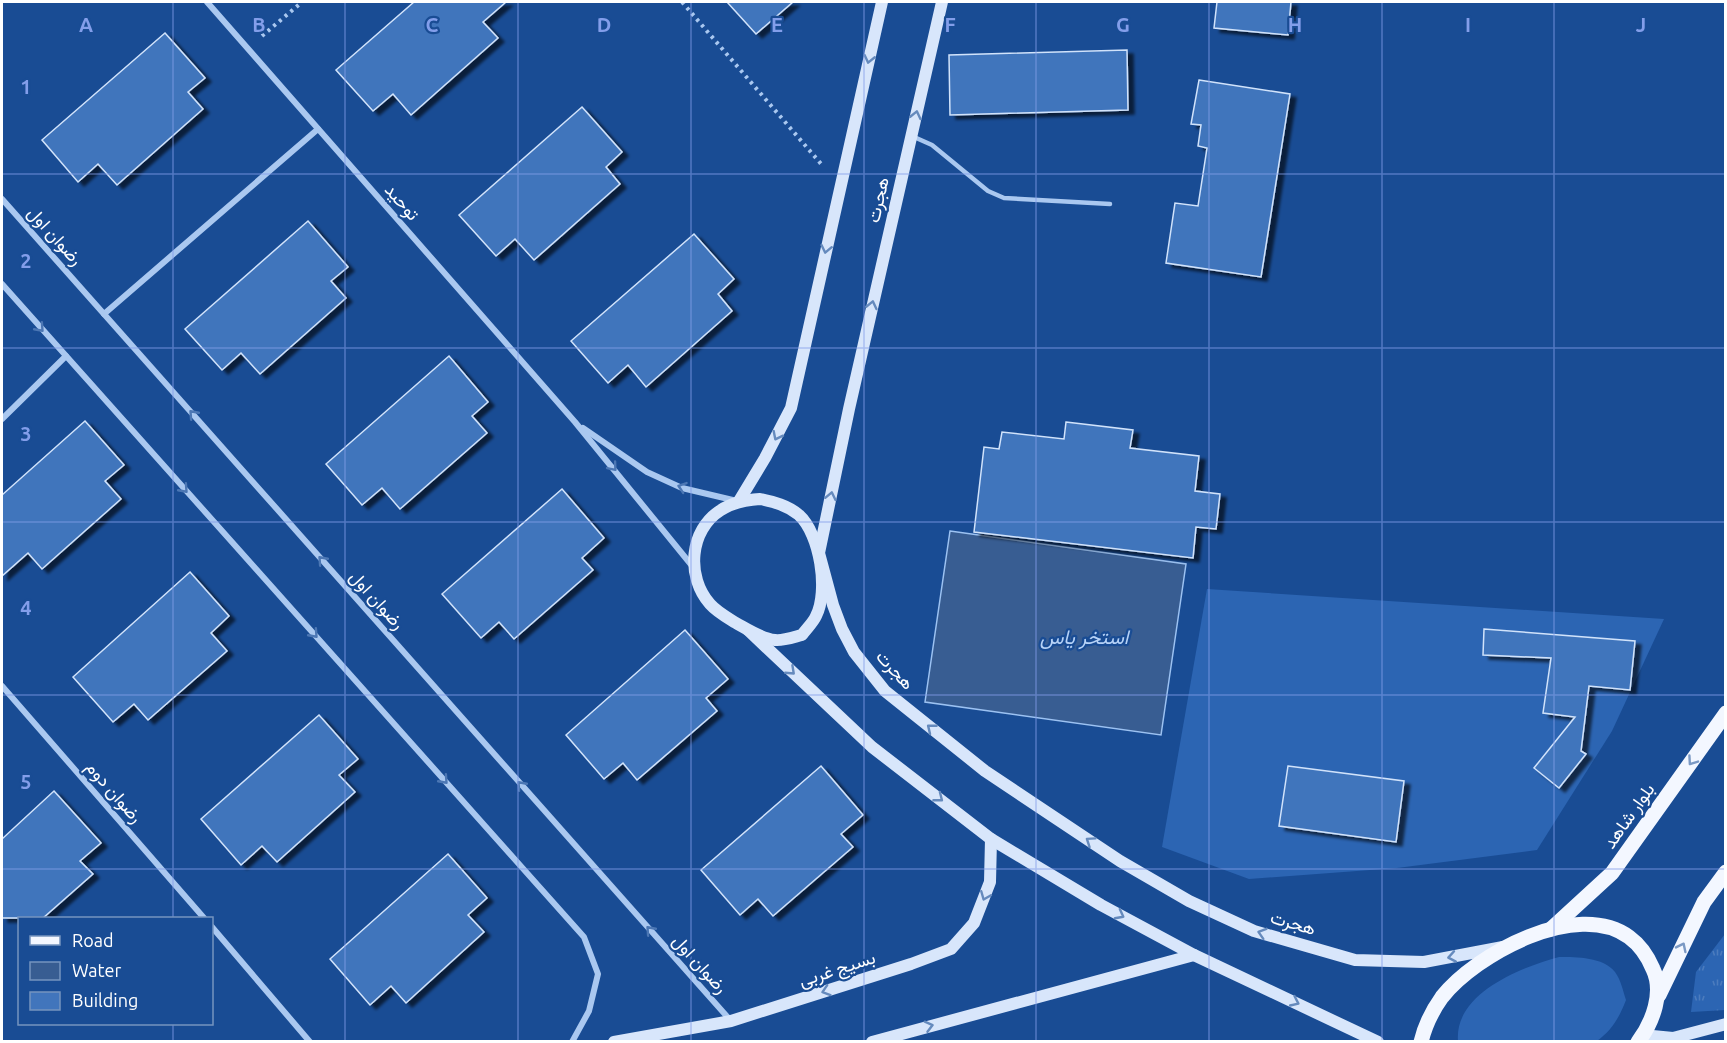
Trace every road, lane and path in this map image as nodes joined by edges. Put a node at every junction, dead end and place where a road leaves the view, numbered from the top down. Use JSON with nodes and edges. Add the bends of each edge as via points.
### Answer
{"nodes":[{"id":1,"x":207,"y":2,"type":"edge"},
{"id":2,"x":302,"y":2,"type":"edge"},
{"id":3,"x":682,"y":2,"type":"edge"},
{"id":4,"x":882,"y":2,"type":"edge"},
{"id":5,"x":942,"y":2,"type":"edge"},
{"id":6,"x":248,"y":48,"type":"junction"},
{"id":7,"x":318,"y":129,"type":"junction"},
{"id":8,"x":911,"y":136,"type":"junction"},
{"id":9,"x":840,"y":186,"type":"junction"},
{"id":10,"x":2,"y":199,"type":"edge"},
{"id":11,"x":1110,"y":204,"type":"dead end"},
{"id":12,"x":2,"y":284,"type":"edge"},
{"id":13,"x":104,"y":314,"type":"junction"},
{"id":14,"x":66,"y":356,"type":"junction"},
{"id":15,"x":2,"y":419,"type":"edge"},
{"id":16,"x":575,"y":422,"type":"junction"},
{"id":17,"x":739,"y":501,"type":"junction"},
{"id":18,"x":819,"y":553,"type":"junction"},
{"id":19,"x":694,"y":567,"type":"junction"},
{"id":20,"x":749,"y":631,"type":"junction"},
{"id":21,"x":2,"y":686,"type":"edge"},
{"id":22,"x":1725,"y":713,"type":"edge"},
{"id":23,"x":991,"y":839,"type":"junction"},
{"id":24,"x":1725,"y":872,"type":"edge"},
{"id":25,"x":203,"y":917,"type":"edge"},
{"id":26,"x":213,"y":928,"type":"edge"},
{"id":27,"x":1551,"y":930,"type":"junction"},
{"id":28,"x":1510,"y":946,"type":"junction"},
{"id":29,"x":1194,"y":954,"type":"junction"},
{"id":30,"x":1657,"y":1000,"type":"junction"},
{"id":31,"x":731,"y":1021,"type":"junction"},
{"id":32,"x":1725,"y":1024,"type":"edge"},
{"id":33,"x":1640,"y":1038,"type":"edge"},
{"id":34,"x":310,"y":1041,"type":"edge"},
{"id":35,"x":572,"y":1041,"type":"edge"},
{"id":36,"x":614,"y":1041,"type":"edge"},
{"id":37,"x":872,"y":1041,"type":"edge"},
{"id":38,"x":1378,"y":1041,"type":"edge"},
{"id":39,"x":1421,"y":1041,"type":"edge"}],
"edges":[{"from":1,"to":6,"type":"street","name":"توحید"},
{"from":2,"to":6,"type":"path"},
{"from":3,"to":9,"type":"path"},
{"from":4,"to":9,"type":"main road","one_way":true},
{"from":8,"to":5,"type":"main road","name":"هجرت","one_way":true},
{"from":6,"to":7,"type":"street","name":"توحید"},
{"from":7,"to":13,"type":"street"},
{"from":7,"to":16,"type":"street","name":"توحید"},
{"from":8,"to":11,"type":"lane","via":[[932,145],[988,191],[1004,198]]},
{"from":18,"to":8,"type":"main road","name":"هجرت","one_way":true},
{"from":9,"to":17,"type":"main road","one_way":true,"via":[[791,408]]},
{"from":10,"to":13,"type":"street","name":"رضوان اول"},
{"from":12,"to":14,"type":"street","one_way":true},
{"from":31,"to":13,"type":"street","name":"رضوان اول","one_way":true},
{"from":14,"to":15,"type":"street"},
{"from":14,"to":35,"type":"street","one_way":true,"via":[[584,937],[598,974],[589,1011]]},
{"from":17,"to":16,"type":"street","one_way":true,"via":[[682,488],[647,472]]},
{"from":16,"to":19,"type":"street","one_way":true},
{"from":17,"to":18,"type":"main road","via":[[760,499],[781,504],[799,515],[812,533]]},
{"from":17,"to":19,"type":"main road","via":[[719,511],[704,527],[695,546]]},
{"from":18,"to":20,"type":"main road","via":[[822,595],[816,616],[802,635],[775,640]]},
{"from":28,"to":18,"type":"main road","name":"هجرت","one_way":true,"via":[[1424,962],[1355,960],[1254,931],[1189,901],[1120,861],[985,771],[885,691],[854,652],[842,629]]},
{"from":19,"to":20,"type":"main road","via":[[699,588],[711,604]]},
{"from":20,"to":23,"type":"main road","one_way":true,"via":[[872,747]]},
{"from":21,"to":25,"type":"street","name":"رضوان دوم"},
{"from":22,"to":27,"type":"main road","name":"بلوار شاهد","one_way":true,"via":[[1612,873]]},
{"from":23,"to":29,"type":"main road","one_way":true,"via":[[1101,905]]},
{"from":23,"to":31,"type":"main road","name":"بسیج غربی","one_way":true,"via":[[990,882],[974,923],[951,949]]},
{"from":30,"to":24,"type":"main road","one_way":true,"via":[[1704,902]]},
{"from":26,"to":34,"type":"street"},
{"from":27,"to":28,"type":"main road"},
{"from":27,"to":30,"type":"main road","via":[[1602,926],[1629,937],[1640,947],[1658,980]]},
{"from":28,"to":39,"type":"main road","via":[[1467,972],[1443,996],[1428,1017]]},
{"from":37,"to":29,"type":"main road","one_way":true},
{"from":29,"to":38,"type":"main road","one_way":true},
{"from":30,"to":33,"type":"main road"},
{"from":31,"to":36,"type":"main road","name":"بسیج غربی"},
{"from":32,"to":33,"type":"main road","via":[[1673,1038]]}]}
